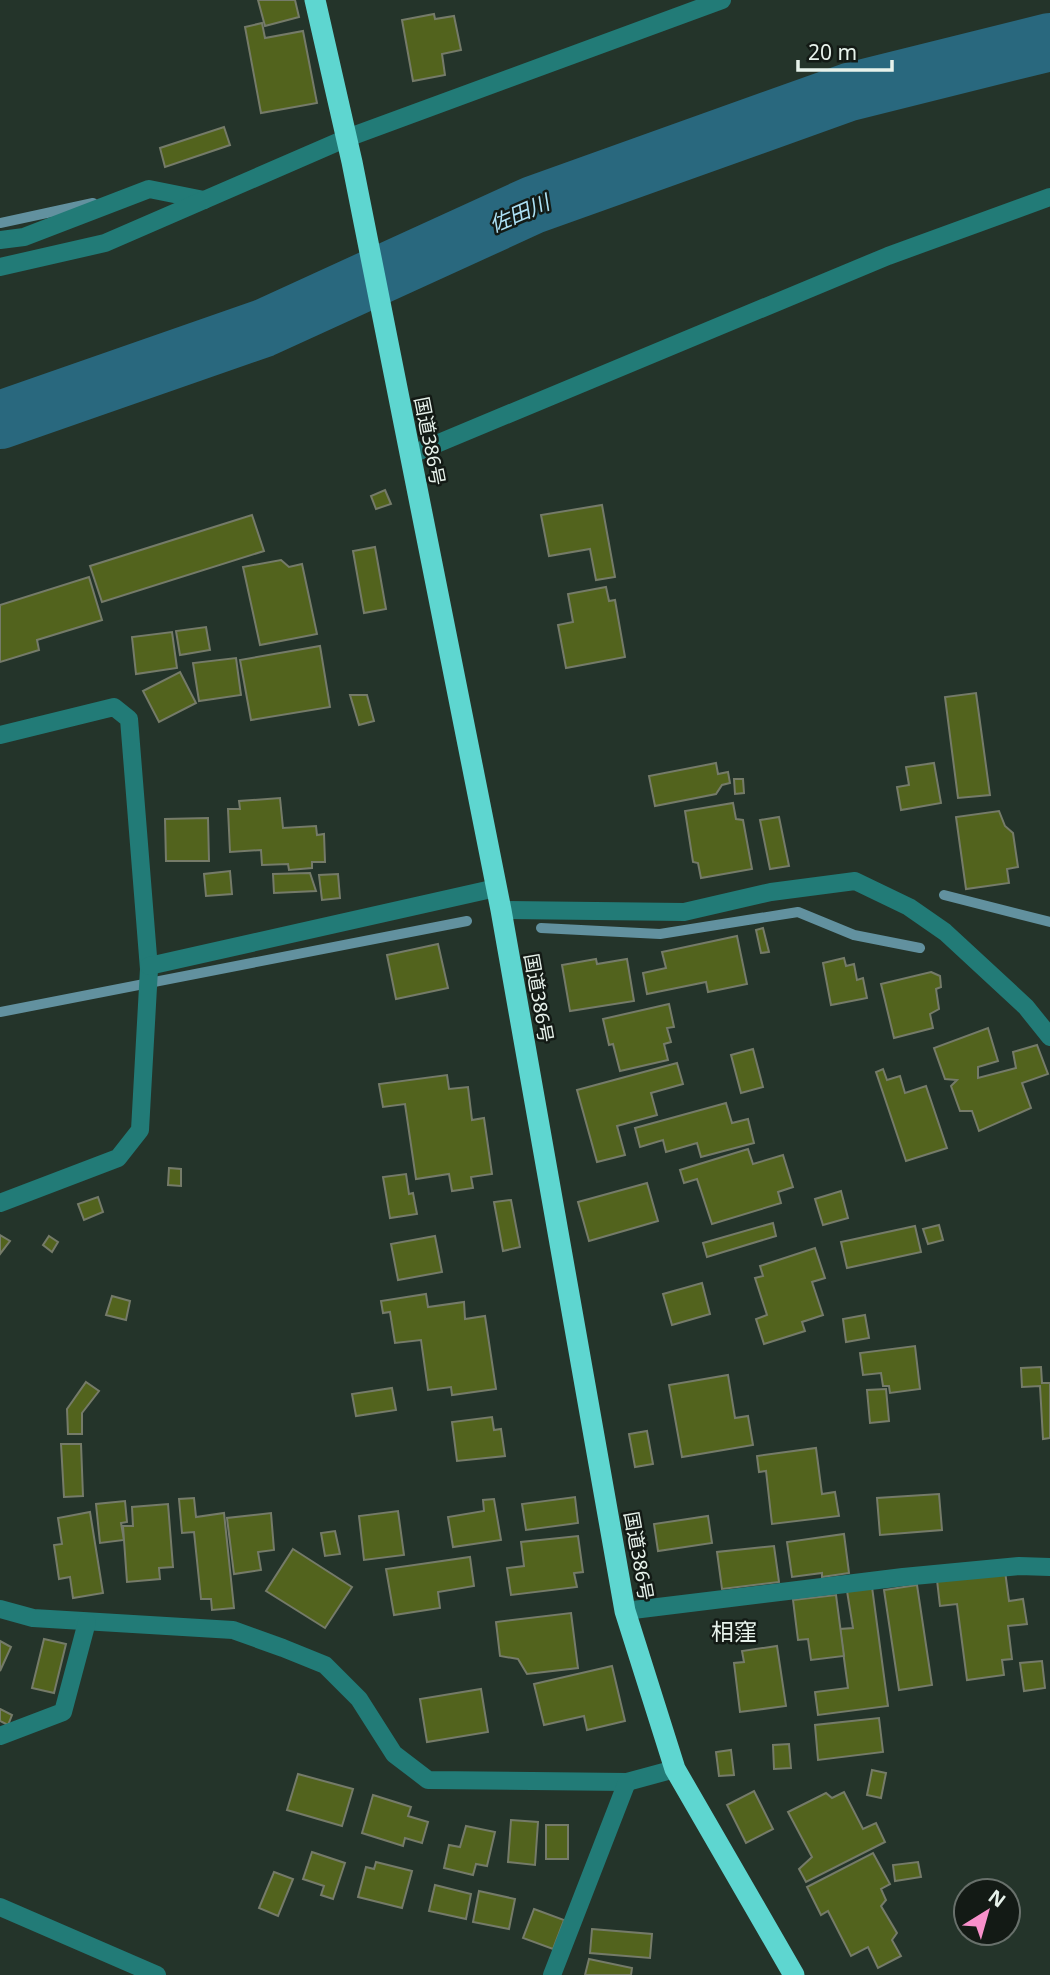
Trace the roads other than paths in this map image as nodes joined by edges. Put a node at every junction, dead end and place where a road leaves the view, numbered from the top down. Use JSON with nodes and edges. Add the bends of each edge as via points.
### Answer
{"nodes":[{"id":1,"x":314,"y":0,"type":"edge"},
{"id":2,"x":722,"y":0,"type":"edge"},
{"id":3,"x":347,"y":138,"type":"junction"},
{"id":4,"x":1050,"y":197,"type":"edge"},
{"id":5,"x":204,"y":200,"type":"junction"},
{"id":6,"x":0,"y":240,"type":"edge"},
{"id":7,"x":0,"y":267,"type":"edge"},
{"id":8,"x":410,"y":455,"type":"junction"},
{"id":9,"x":0,"y":735,"type":"edge"},
{"id":10,"x":496,"y":888,"type":"junction"},
{"id":11,"x":501,"y":910,"type":"junction"},
{"id":12,"x":149,"y":967,"type":"junction"},
{"id":13,"x":1050,"y":1037,"type":"edge"},
{"id":14,"x":0,"y":1203,"type":"edge"},
{"id":15,"x":1050,"y":1567,"type":"edge"},
{"id":16,"x":0,"y":1608,"type":"edge"},
{"id":17,"x":625,"y":1611,"type":"junction"},
{"id":18,"x":87,"y":1622,"type":"junction"},
{"id":19,"x":0,"y":1736,"type":"edge"},
{"id":20,"x":675,"y":1769,"type":"junction"},
{"id":21,"x":627,"y":1782,"type":"junction"},
{"id":22,"x":0,"y":1907,"type":"edge"},
{"id":23,"x":157,"y":1975,"type":"edge"},
{"id":24,"x":552,"y":1975,"type":"edge"},
{"id":25,"x":794,"y":1975,"type":"edge"}],
"edges":[{"from":1,"to":3,"type":"highway","name":"国道386号"},
{"from":2,"to":3,"type":"street"},
{"from":3,"to":5,"type":"street"},
{"from":3,"to":8,"type":"highway","name":"国道386号"},
{"from":4,"to":8,"type":"street","via":[[888,256]]},
{"from":5,"to":6,"type":"street","via":[[149,189],[24,237]]},
{"from":5,"to":7,"type":"street","via":[[105,243]]},
{"from":8,"to":10,"type":"highway","name":"国道386号"},
{"from":9,"to":12,"type":"street","via":[[114,707],[129,719]]},
{"from":10,"to":11,"type":"highway","name":"国道386号"},
{"from":10,"to":12,"type":"street"},
{"from":11,"to":13,"type":"street","via":[[684,912],[771,892],[855,881],[909,907],[944,932],[1026,1007]]},
{"from":11,"to":17,"type":"highway","name":"国道386号"},
{"from":12,"to":14,"type":"street","via":[[139,1130],[118,1157]]},
{"from":15,"to":17,"type":"street","via":[[903,1577]]},
{"from":16,"to":18,"type":"street","via":[[33,1618]]},
{"from":17,"to":20,"type":"highway","name":"国道386号"},
{"from":18,"to":19,"type":"street","via":[[63,1712]]},
{"from":18,"to":21,"type":"street","via":[[233,1630],[325,1665],[359,1699],[394,1754],[428,1780]]},
{"from":20,"to":21,"type":"street"},
{"from":20,"to":25,"type":"highway","name":"国道386号"},
{"from":21,"to":24,"type":"street"},
{"from":22,"to":23,"type":"street"}]}
